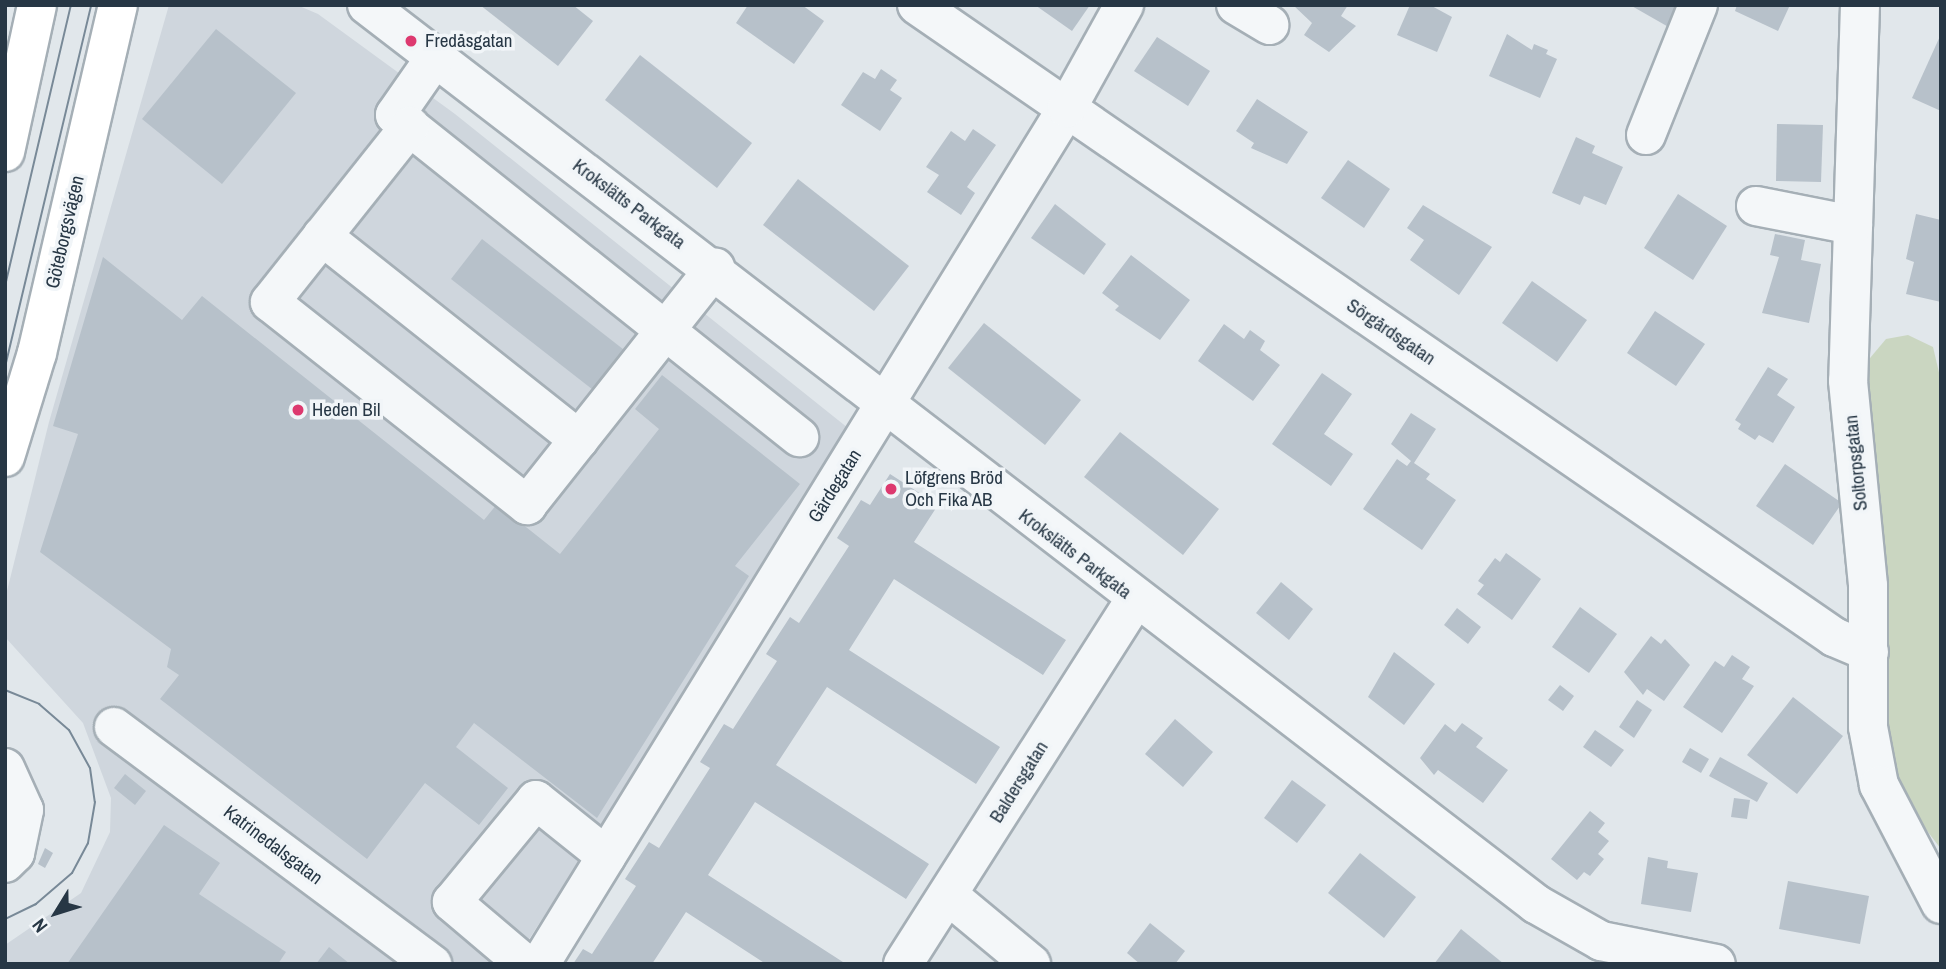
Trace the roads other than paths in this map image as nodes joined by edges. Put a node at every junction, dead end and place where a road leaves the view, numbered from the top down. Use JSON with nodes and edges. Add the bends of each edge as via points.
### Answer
{"nodes":[{"id":1,"x":37,"y":5,"type":"edge"},
{"id":2,"x":118,"y":5,"type":"edge"},
{"id":3,"x":917,"y":5,"type":"edge"},
{"id":4,"x":1124,"y":5,"type":"edge"},
{"id":5,"x":1236,"y":5,"type":"edge"},
{"id":6,"x":1698,"y":5,"type":"edge"},
{"id":7,"x":1860,"y":5,"type":"edge"},
{"id":8,"x":368,"y":6,"type":"edge"},
{"id":9,"x":1269,"y":25,"type":"dead end"},
{"id":10,"x":434,"y":59,"type":"junction"},
{"id":11,"x":1067,"y":108,"type":"junction"},
{"id":12,"x":410,"y":126,"type":"junction"},
{"id":13,"x":1646,"y":135,"type":"dead end"},
{"id":14,"x":5,"y":152,"type":"edge"},
{"id":15,"x":1756,"y":206,"type":"dead end"},
{"id":16,"x":1853,"y":225,"type":"junction"},
{"id":17,"x":323,"y":236,"type":"junction"},
{"id":18,"x":715,"y":268,"type":"junction"},
{"id":19,"x":665,"y":331,"type":"junction"},
{"id":20,"x":887,"y":403,"type":"junction"},
{"id":21,"x":799,"y":437,"type":"dead end"},
{"id":22,"x":579,"y":440,"type":"junction"},
{"id":23,"x":5,"y":457,"type":"edge"},
{"id":24,"x":1135,"y":600,"type":"junction"},
{"id":25,"x":1869,"y":652,"type":"junction"},
{"id":26,"x":114,"y":727,"type":"dead end"},
{"id":27,"x":5,"y":768,"type":"edge"},
{"id":28,"x":606,"y":856,"type":"junction"},
{"id":29,"x":5,"y":863,"type":"edge"},
{"id":30,"x":948,"y":895,"type":"junction"},
{"id":31,"x":1941,"y":904,"type":"edge"},
{"id":32,"x":1596,"y":952,"type":"edge"},
{"id":33,"x":432,"y":964,"type":"edge"},
{"id":34,"x":525,"y":964,"type":"edge"},
{"id":35,"x":540,"y":964,"type":"edge"},
{"id":36,"x":903,"y":964,"type":"edge"},
{"id":37,"x":1031,"y":964,"type":"edge"},
{"id":38,"x":1716,"y":964,"type":"edge"}],
"edges":[{"from":1,"to":14,"type":"main road"},
{"from":2,"to":23,"type":"main road","name":"Göteborgsvägen","via":[[37,353]]},
{"from":3,"to":11,"type":"street","name":"Sörgårdsgatan"},
{"from":4,"to":11,"type":"street","name":"Gärdegatan"},
{"from":5,"to":9,"type":"street"},
{"from":6,"to":13,"type":"street"},
{"from":7,"to":16,"type":"street","name":"Soltorpsgatan"},
{"from":8,"to":10,"type":"street","name":"Krokslätts Parkgata"},
{"from":10,"to":12,"type":"street","via":[[395,115]]},
{"from":10,"to":18,"type":"street","name":"Krokslätts Parkgata"},
{"from":11,"to":20,"type":"street","name":"Gärdegatan"},
{"from":11,"to":25,"type":"street","name":"Sörgårdsgatan","via":[[1823,629]]},
{"from":12,"to":17,"type":"street"},
{"from":12,"to":19,"type":"street"},
{"from":15,"to":16,"type":"street"},
{"from":16,"to":25,"type":"street","name":"Soltorpsgatan","via":[[1848,381],[1868,586]]},
{"from":17,"to":22,"type":"street"},
{"from":17,"to":22,"type":"street","via":[[270,302],[527,505]]},
{"from":18,"to":19,"type":"street"},
{"from":18,"to":20,"type":"street","name":"Krokslätts Parkgata"},
{"from":19,"to":21,"type":"street"},
{"from":19,"to":22,"type":"street"},
{"from":20,"to":24,"type":"street","name":"Krokslätts Parkgata"},
{"from":20,"to":28,"type":"street","name":"Gärdegatan"},
{"from":24,"to":30,"type":"street","name":"Baldersgatan"},
{"from":24,"to":32,"type":"street","name":"Krokslätts Parkgata"},
{"from":25,"to":31,"type":"street","name":"Soltorpsgatan","via":[[1868,727],[1879,785]]},
{"from":26,"to":33,"type":"street","name":"Katrinedalsgatan"},
{"from":27,"to":29,"type":"street","via":[[24,810],[15,853]]},
{"from":28,"to":34,"type":"street","via":[[536,800],[452,902]]},
{"from":28,"to":35,"type":"street","name":"Gärdegatan"},
{"from":30,"to":36,"type":"street","name":"Baldersgatan"},
{"from":30,"to":37,"type":"street"},
{"from":32,"to":38,"type":"street","name":"Krokslätts Parkgata"}]}
